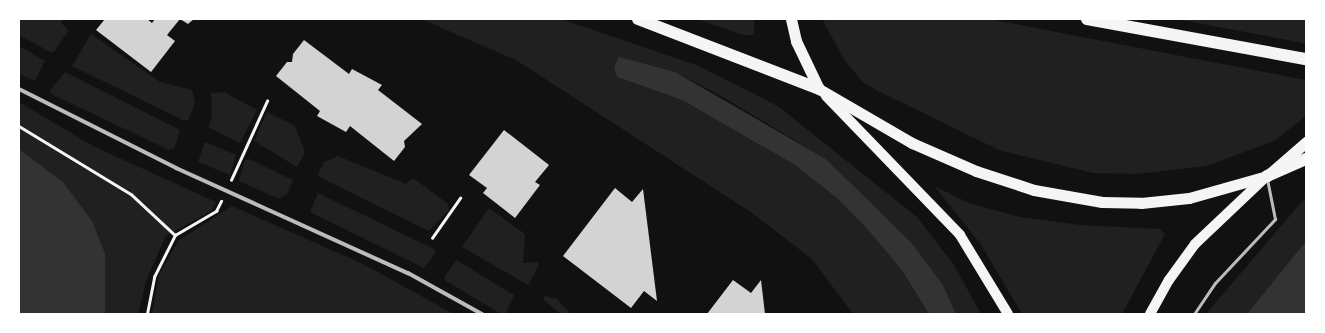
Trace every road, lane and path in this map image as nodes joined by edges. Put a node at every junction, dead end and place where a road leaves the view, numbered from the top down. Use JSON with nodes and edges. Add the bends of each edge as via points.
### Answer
{"nodes":[{"id":1,"x":638,"y":19,"type":"edge"},
{"id":2,"x":791,"y":19,"type":"edge"},
{"id":3,"x":1087,"y":19,"type":"edge"},
{"id":4,"x":1306,"y":59,"type":"edge"},
{"id":5,"x":819,"y":89,"type":"junction"},
{"id":6,"x":19,"y":90,"type":"edge"},
{"id":7,"x":267,"y":101,"type":"dead end"},
{"id":8,"x":19,"y":126,"type":"edge"},
{"id":9,"x":1306,"y":142,"type":"edge"},
{"id":10,"x":1306,"y":159,"type":"edge"},
{"id":11,"x":1267,"y":176,"type":"junction"},
{"id":12,"x":226,"y":191,"type":"junction"},
{"id":13,"x":460,"y":198,"type":"dead end"},
{"id":14,"x":175,"y":235,"type":"junction"},
{"id":15,"x":432,"y":238,"type":"dead end"},
{"id":16,"x":147,"y":314,"type":"edge"},
{"id":17,"x":482,"y":314,"type":"edge"},
{"id":18,"x":1008,"y":314,"type":"edge"},
{"id":19,"x":1150,"y":314,"type":"edge"},
{"id":20,"x":1194,"y":314,"type":"edge"}],
"edges":[{"from":1,"to":5,"type":"highway"},
{"from":2,"to":5,"type":"highway","via":[[796,41]]},
{"from":3,"to":4,"type":"highway"},
{"from":5,"to":11,"type":"highway","via":[[880,125],[949,160],[1008,183],[1065,198],[1141,203],[1189,198]]},
{"from":5,"to":18,"type":"main road","via":[[960,235]]},
{"from":6,"to":12,"type":"street"},
{"from":7,"to":12,"type":"path"},
{"from":8,"to":14,"type":"path","via":[[131,194]]},
{"from":9,"to":11,"type":"highway"},
{"from":10,"to":11,"type":"highway"},
{"from":11,"to":19,"type":"main road","via":[[1195,244],[1168,280]]},
{"from":11,"to":20,"type":"lane","via":[[1275,219],[1215,283]]},
{"from":12,"to":14,"type":"path","via":[[216,211]]},
{"from":12,"to":17,"type":"street","via":[[408,273]]},
{"from":13,"to":15,"type":"path"},
{"from":14,"to":16,"type":"path","via":[[154,277]]}]}
